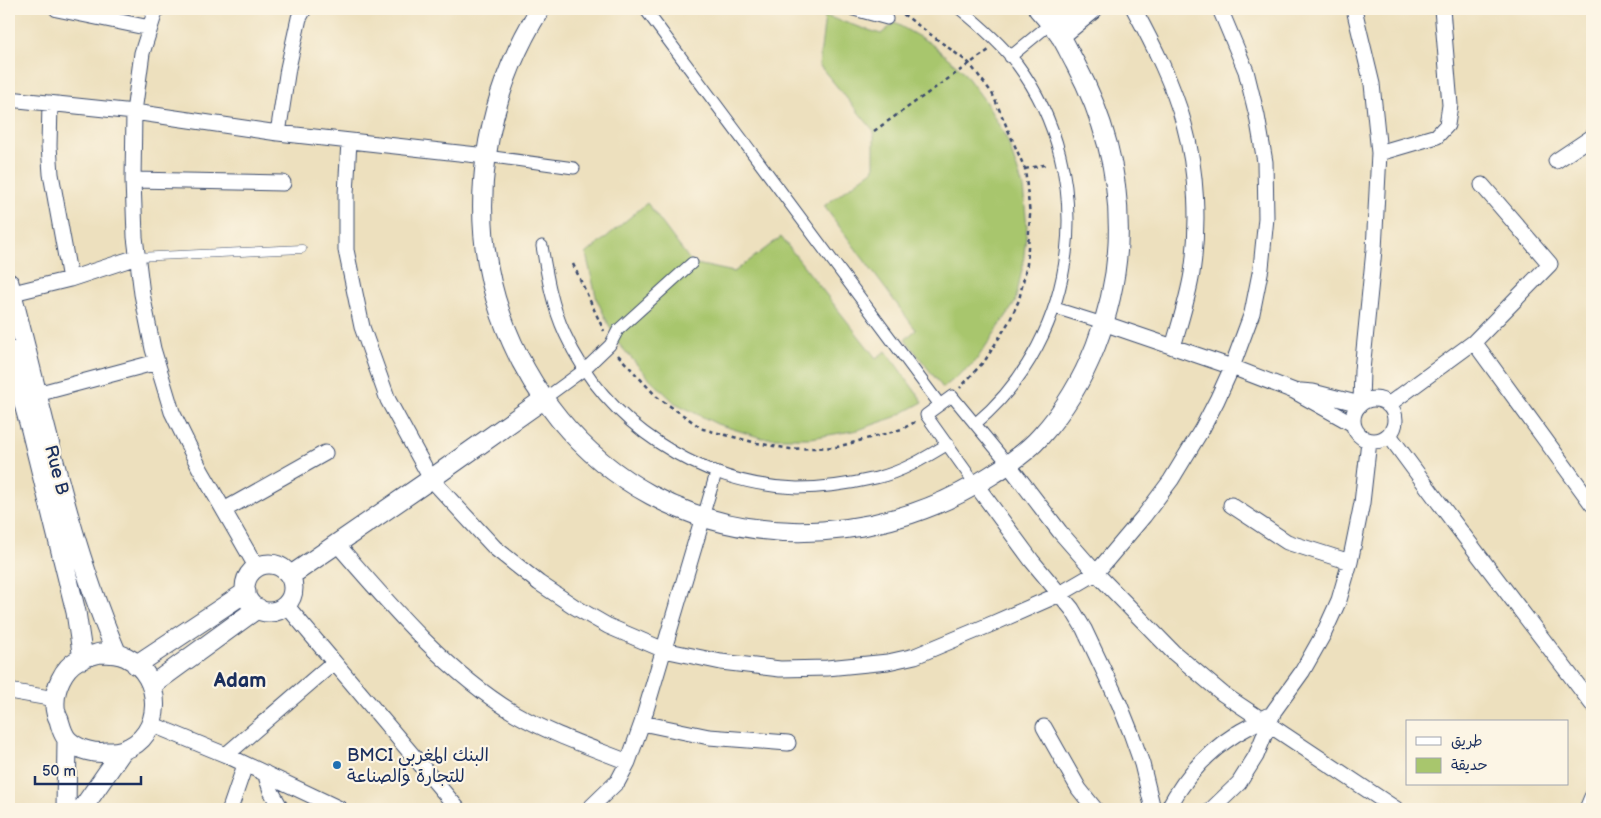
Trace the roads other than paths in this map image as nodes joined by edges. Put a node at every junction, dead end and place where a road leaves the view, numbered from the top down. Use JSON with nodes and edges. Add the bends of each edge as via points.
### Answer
{"nodes":[{"id":1,"x":57,"y":9,"type":"edge"},
{"id":2,"x":156,"y":9,"type":"edge"},
{"id":3,"x":304,"y":9,"type":"edge"},
{"id":4,"x":540,"y":9,"type":"edge"},
{"id":5,"x":645,"y":9,"type":"edge"},
{"id":6,"x":850,"y":9,"type":"edge"},
{"id":7,"x":960,"y":9,"type":"edge"},
{"id":8,"x":1038,"y":9,"type":"edge"},
{"id":9,"x":1070,"y":9,"type":"edge"},
{"id":10,"x":1093,"y":9,"type":"edge"},
{"id":11,"x":1134,"y":9,"type":"edge"},
{"id":12,"x":1220,"y":9,"type":"edge"},
{"id":13,"x":1354,"y":9,"type":"edge"},
{"id":14,"x":1442,"y":9,"type":"edge"},
{"id":15,"x":887,"y":19,"type":"road end"},
{"id":16,"x":150,"y":28,"type":"junction"},
{"id":17,"x":1055,"y":30,"type":"junction"},
{"id":18,"x":1010,"y":57,"type":"junction"},
{"id":19,"x":9,"y":99,"type":"edge"},
{"id":20,"x":50,"y":103,"type":"junction"},
{"id":21,"x":134,"y":112,"type":"junction"},
{"id":22,"x":278,"y":133,"type":"junction"},
{"id":23,"x":1592,"y":137,"type":"edge"},
{"id":24,"x":350,"y":141,"type":"junction"},
{"id":25,"x":1380,"y":153,"type":"junction"},
{"id":26,"x":486,"y":156,"type":"junction"},
{"id":27,"x":1556,"y":161,"type":"dead end"},
{"id":28,"x":574,"y":168,"type":"dead end"},
{"id":29,"x":133,"y":180,"type":"junction"},
{"id":30,"x":283,"y":183,"type":"dead end"},
{"id":31,"x":1482,"y":185,"type":"dead end"},
{"id":32,"x":542,"y":246,"type":"dead end"},
{"id":33,"x":302,"y":249,"type":"dead end"},
{"id":34,"x":137,"y":257,"type":"junction"},
{"id":35,"x":692,"y":263,"type":"dead end"},
{"id":36,"x":70,"y":279,"type":"junction"},
{"id":37,"x":10,"y":290,"type":"edge"},
{"id":38,"x":1055,"y":308,"type":"junction"},
{"id":39,"x":1103,"y":323,"type":"junction"},
{"id":40,"x":1474,"y":342,"type":"junction"},
{"id":41,"x":1173,"y":347,"type":"junction"},
{"id":42,"x":9,"y":350,"type":"edge"},
{"id":43,"x":157,"y":362,"type":"junction"},
{"id":44,"x":1232,"y":366,"type":"junction"},
{"id":45,"x":585,"y":369,"type":"junction"},
{"id":46,"x":1294,"y":391,"type":"junction"},
{"id":47,"x":37,"y":394,"type":"junction"},
{"id":48,"x":544,"y":399,"type":"junction"},
{"id":49,"x":1361,"y":404,"type":"junction"},
{"id":50,"x":940,"y":405,"type":"junction"},
{"id":51,"x":1388,"y":405,"type":"junction"},
{"id":52,"x":975,"y":424,"type":"junction"},
{"id":53,"x":1353,"y":424,"type":"junction"},
{"id":54,"x":1389,"y":435,"type":"junction"},
{"id":55,"x":1369,"y":441,"type":"junction"},
{"id":56,"x":948,"y":444,"type":"junction"},
{"id":57,"x":325,"y":454,"type":"dead end"},
{"id":58,"x":1008,"y":464,"type":"junction"},
{"id":59,"x":716,"y":472,"type":"junction"},
{"id":60,"x":431,"y":479,"type":"junction"},
{"id":61,"x":976,"y":485,"type":"junction"},
{"id":62,"x":1592,"y":504,"type":"edge"},
{"id":63,"x":1231,"y":505,"type":"dead end"},
{"id":64,"x":224,"y":510,"type":"junction"},
{"id":65,"x":703,"y":517,"type":"junction"},
{"id":66,"x":337,"y":544,"type":"junction"},
{"id":67,"x":1350,"y":562,"type":"junction"},
{"id":68,"x":257,"y":568,"type":"junction"},
{"id":69,"x":1096,"y":573,"type":"junction"},
{"id":70,"x":290,"y":576,"type":"junction"},
{"id":71,"x":246,"y":592,"type":"junction"},
{"id":72,"x":1060,"y":594,"type":"junction"},
{"id":73,"x":286,"y":605,"type":"junction"},
{"id":74,"x":258,"y":608,"type":"junction"},
{"id":75,"x":664,"y":650,"type":"junction"},
{"id":76,"x":117,"y":654,"type":"junction"},
{"id":77,"x":83,"y":659,"type":"junction"},
{"id":78,"x":334,"y":662,"type":"junction"},
{"id":79,"x":136,"y":665,"type":"junction"},
{"id":80,"x":152,"y":685,"type":"junction"},
{"id":81,"x":9,"y":691,"type":"edge"},
{"id":82,"x":55,"y":699,"type":"junction"},
{"id":83,"x":1592,"y":704,"type":"edge"},
{"id":84,"x":1268,"y":719,"type":"junction"},
{"id":85,"x":642,"y":723,"type":"junction"},
{"id":86,"x":151,"y":724,"type":"junction"},
{"id":87,"x":1044,"y":726,"type":"dead end"},
{"id":88,"x":68,"y":740,"type":"junction"},
{"id":89,"x":788,"y":743,"type":"dead end"},
{"id":90,"x":123,"y":750,"type":"junction"},
{"id":91,"x":226,"y":755,"type":"junction"},
{"id":92,"x":628,"y":762,"type":"junction"},
{"id":93,"x":245,"y":765,"type":"junction"},
{"id":94,"x":265,"y":773,"type":"junction"},
{"id":95,"x":1592,"y":797,"type":"edge"},
{"id":96,"x":66,"y":809,"type":"edge"},
{"id":97,"x":82,"y":809,"type":"edge"},
{"id":98,"x":230,"y":809,"type":"edge"},
{"id":99,"x":281,"y":809,"type":"edge"},
{"id":100,"x":340,"y":809,"type":"edge"},
{"id":101,"x":458,"y":809,"type":"edge"},
{"id":102,"x":589,"y":809,"type":"edge"},
{"id":103,"x":1095,"y":809,"type":"edge"},
{"id":104,"x":1153,"y":809,"type":"edge"},
{"id":105,"x":1168,"y":809,"type":"edge"},
{"id":106,"x":1212,"y":809,"type":"edge"},
{"id":107,"x":1396,"y":809,"type":"edge"},
{"id":108,"x":1587,"y":809,"type":"edge"}],
"edges":[{"from":1,"to":16,"type":"street"},
{"from":2,"to":16,"type":"street"},
{"from":3,"to":22,"type":"street","via":[[288,68]]},
{"from":4,"to":26,"type":"street","via":[[506,78],[490,129]]},
{"from":5,"to":50,"type":"street"},
{"from":6,"to":15,"type":"street"},
{"from":7,"to":18,"type":"street","via":[[987,31]]},
{"from":8,"to":17,"type":"street"},
{"from":9,"to":17,"type":"street"},
{"from":10,"to":17,"type":"street"},
{"from":11,"to":41,"type":"street","via":[[1175,96],[1191,157],[1196,224],[1192,271]]},
{"from":12,"to":44,"type":"street","via":[[1246,71],[1266,162],[1266,218],[1261,268],[1252,313]]},
{"from":13,"to":25,"type":"street","via":[[1372,84]]},
{"from":14,"to":25,"type":"street","via":[[1450,105],[1447,125],[1437,136]]},
{"from":16,"to":21,"type":"street","via":[[142,53]]},
{"from":17,"to":18,"type":"street"},
{"from":17,"to":39,"type":"street","via":[[1095,104],[1115,180],[1117,257]]},
{"from":18,"to":38,"type":"street","via":[[1040,101],[1056,141],[1066,182],[1069,225],[1065,268]]},
{"from":19,"to":20,"type":"street"},
{"from":20,"to":21,"type":"street"},
{"from":20,"to":36,"type":"street","via":[[51,174]]},
{"from":21,"to":22,"type":"street"},
{"from":21,"to":29,"type":"street"},
{"from":22,"to":24,"type":"street"},
{"from":23,"to":27,"type":"street"},
{"from":24,"to":26,"type":"street"},
{"from":24,"to":60,"type":"street","via":[[346,250],[362,327],[388,400]]},
{"from":25,"to":49,"type":"street"},
{"from":26,"to":28,"type":"street"},
{"from":26,"to":48,"type":"street","via":[[482,210],[492,284],[516,352]]},
{"from":29,"to":30,"type":"street"},
{"from":29,"to":34,"type":"street"},
{"from":31,"to":40,"type":"street","via":[[1550,264]]},
{"from":32,"to":45,"type":"street","via":[[550,291],[565,334]]},
{"from":33,"to":34,"type":"lane"},
{"from":34,"to":36,"type":"street"},
{"from":34,"to":43,"type":"street"},
{"from":35,"to":45,"type":"street","via":[[618,330],[610,345]]},
{"from":36,"to":37,"type":"street"},
{"from":37,"to":47,"type":"street","name":"Rue B"},
{"from":38,"to":39,"type":"street"},
{"from":38,"to":52,"type":"street","via":[[1037,348],[1014,384]]},
{"from":39,"to":41,"type":"street"},
{"from":39,"to":58,"type":"street","via":[[1085,368],[1064,404],[1040,437]]},
{"from":40,"to":51,"type":"street"},
{"from":40,"to":62,"type":"street"},
{"from":41,"to":44,"type":"street"},
{"from":42,"to":77,"type":"street","name":"Rue B","via":[[76,612]]},
{"from":43,"to":47,"type":"street"},
{"from":43,"to":64,"type":"street","via":[[172,412]]},
{"from":44,"to":46,"type":"street"},
{"from":44,"to":69,"type":"street","via":[[1202,429],[1171,480]]},
{"from":45,"to":48,"type":"street"},
{"from":45,"to":59,"type":"street","via":[[614,406],[644,433],[678,456]]},
{"from":46,"to":49,"type":"street","via":[[1313,392]]},
{"from":46,"to":53,"type":"street"},
{"from":47,"to":76,"type":"street","name":"Rue B","via":[[98,610]]},
{"from":48,"to":60,"type":"street"},
{"from":48,"to":65,"type":"street","via":[[574,436],[613,471],[652,496]]},
{"from":49,"to":51,"type":"street","via":[[1374,399]]},
{"from":49,"to":53,"type":"street","via":[[1353,416]]},
{"from":50,"to":52,"type":"street","via":[[952,396]]},
{"from":50,"to":56,"type":"street","via":[[926,416]]},
{"from":51,"to":54,"type":"street","via":[[1393,410],[1395,424]]},
{"from":52,"to":58,"type":"street"},
{"from":53,"to":55,"type":"street","via":[[1356,432]]},
{"from":54,"to":55,"type":"street"},
{"from":54,"to":83,"type":"street"},
{"from":55,"to":67,"type":"street","via":[[1363,496]]},
{"from":56,"to":59,"type":"street","via":[[916,463],[878,478],[837,486],[788,487],[756,483]]},
{"from":56,"to":61,"type":"street"},
{"from":57,"to":64,"type":"street"},
{"from":58,"to":61,"type":"street"},
{"from":58,"to":69,"type":"street"},
{"from":59,"to":65,"type":"street"},
{"from":60,"to":66,"type":"street"},
{"from":60,"to":75,"type":"street","via":[[495,548],[539,583],[608,626]]},
{"from":61,"to":65,"type":"street","via":[[903,517],[857,528],[785,531],[738,526]]},
{"from":61,"to":72,"type":"street"},
{"from":63,"to":67,"type":"street","via":[[1287,542]]},
{"from":64,"to":68,"type":"street"},
{"from":65,"to":75,"type":"street"},
{"from":66,"to":70,"type":"street"},
{"from":66,"to":92,"type":"street","via":[[414,629],[450,665],[486,694],[543,727]]},
{"from":67,"to":84,"type":"street","via":[[1339,600],[1324,633],[1302,672]]},
{"from":68,"to":70,"type":"street","via":[[278,566]]},
{"from":68,"to":71,"type":"street","via":[[246,582]]},
{"from":69,"to":72,"type":"street"},
{"from":69,"to":84,"type":"street","via":[[1173,652],[1223,694]]},
{"from":70,"to":73,"type":"street","via":[[293,586]]},
{"from":71,"to":74,"type":"street","via":[[250,602]]},
{"from":71,"to":79,"type":"street"},
{"from":72,"to":75,"type":"street","via":[[914,656],[888,662],[780,669],[720,662]]},
{"from":72,"to":104,"type":"street","via":[[1084,629],[1119,702],[1142,764]]},
{"from":73,"to":74,"type":"street","via":[[267,612]]},
{"from":73,"to":78,"type":"street"},
{"from":74,"to":80,"type":"street"},
{"from":75,"to":85,"type":"street"},
{"from":76,"to":77,"type":"street","via":[[100,653]]},
{"from":76,"to":79,"type":"street"},
{"from":77,"to":82,"type":"street","via":[[65,672]]},
{"from":78,"to":91,"type":"street"},
{"from":78,"to":101,"type":"street"},
{"from":79,"to":80,"type":"street","via":[[145,672]]},
{"from":80,"to":86,"type":"street","via":[[155,699]]},
{"from":81,"to":82,"type":"street"},
{"from":82,"to":88,"type":"street","via":[[61,728]]},
{"from":84,"to":105,"type":"street","via":[[1231,737],[1196,766]]},
{"from":84,"to":106,"type":"street","via":[[1262,744],[1246,771],[1227,796]]},
{"from":84,"to":107,"type":"street"},
{"from":85,"to":89,"type":"street","via":[[709,737]]},
{"from":85,"to":92,"type":"street"},
{"from":86,"to":90,"type":"street","via":[[138,741]]},
{"from":86,"to":91,"type":"street"},
{"from":87,"to":103,"type":"street","via":[[1079,789]]},
{"from":88,"to":90,"type":"street","via":[[82,749],[98,753]]},
{"from":88,"to":96,"type":"street"},
{"from":90,"to":97,"type":"street"},
{"from":91,"to":93,"type":"street"},
{"from":92,"to":102,"type":"street","via":[[618,781]]},
{"from":93,"to":94,"type":"street"},
{"from":93,"to":98,"type":"street"},
{"from":94,"to":99,"type":"street"},
{"from":94,"to":100,"type":"street"},
{"from":95,"to":108,"type":"street"}]}
